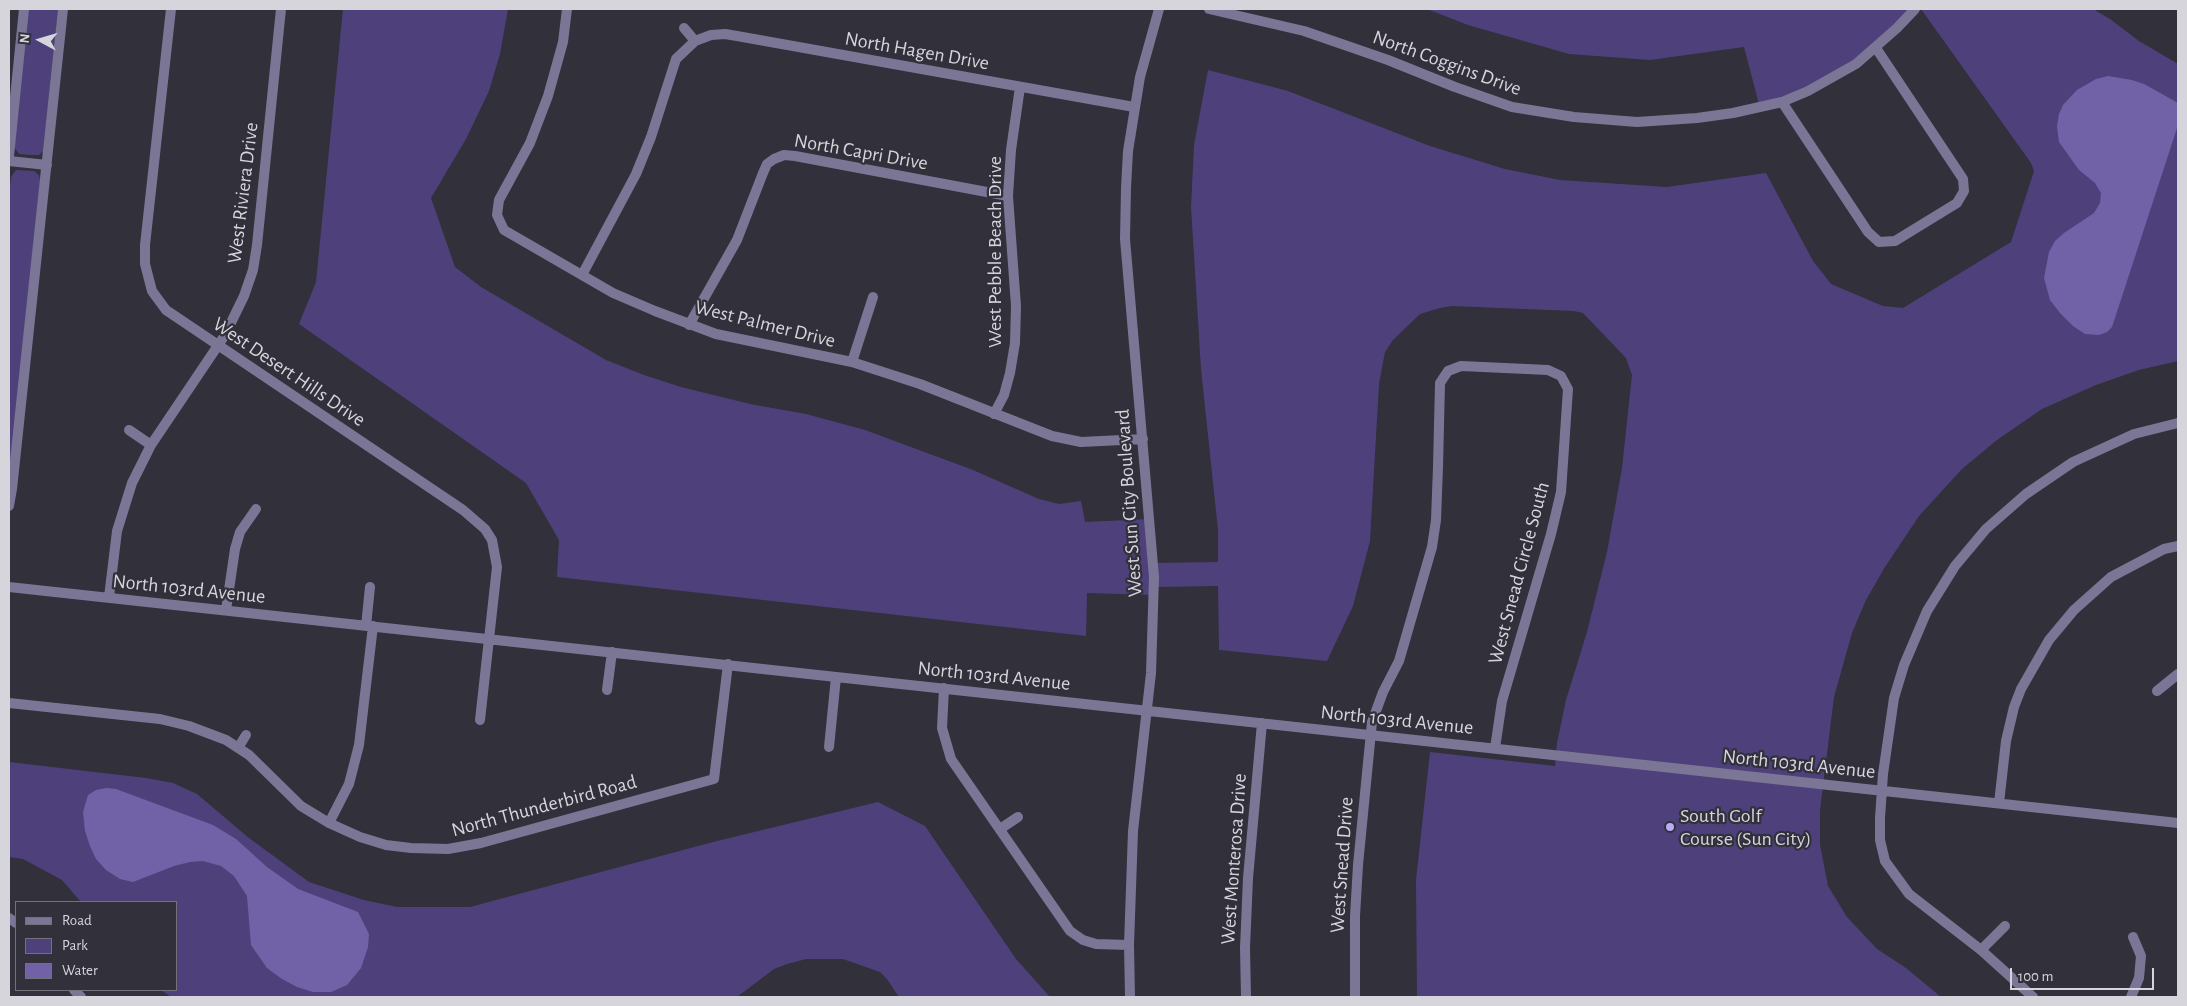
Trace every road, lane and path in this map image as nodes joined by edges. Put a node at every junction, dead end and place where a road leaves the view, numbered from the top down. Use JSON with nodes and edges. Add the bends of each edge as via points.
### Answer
{"nodes":[{"id":1,"x":24,"y":9,"type":"edge"},
{"id":2,"x":63,"y":9,"type":"edge"},
{"id":3,"x":170,"y":9,"type":"edge"},
{"id":4,"x":281,"y":9,"type":"edge"},
{"id":5,"x":567,"y":9,"type":"edge"},
{"id":6,"x":1158,"y":9,"type":"edge"},
{"id":7,"x":1209,"y":9,"type":"edge"},
{"id":8,"x":1915,"y":9,"type":"edge"},
{"id":9,"x":684,"y":28,"type":"dead end"},
{"id":10,"x":694,"y":41,"type":"junction"},
{"id":11,"x":1876,"y":48,"type":"junction"},
{"id":12,"x":1020,"y":87,"type":"junction"},
{"id":13,"x":1782,"y":102,"type":"junction"},
{"id":14,"x":1134,"y":107,"type":"junction"},
{"id":15,"x":9,"y":156,"type":"edge"},
{"id":16,"x":9,"y":161,"type":"edge"},
{"id":17,"x":47,"y":165,"type":"junction"},
{"id":18,"x":1008,"y":196,"type":"junction"},
{"id":19,"x":582,"y":275,"type":"junction"},
{"id":20,"x":873,"y":297,"type":"dead end"},
{"id":21,"x":689,"y":325,"type":"junction"},
{"id":22,"x":218,"y":346,"type":"junction"},
{"id":23,"x":852,"y":362,"type":"junction"},
{"id":24,"x":994,"y":414,"type":"junction"},
{"id":25,"x":2178,"y":423,"type":"edge"},
{"id":26,"x":130,"y":430,"type":"dead end"},
{"id":27,"x":1143,"y":439,"type":"junction"},
{"id":28,"x":152,"y":445,"type":"junction"},
{"id":29,"x":9,"y":506,"type":"edge"},
{"id":30,"x":256,"y":509,"type":"dead end"},
{"id":31,"x":2178,"y":546,"type":"edge"},
{"id":32,"x":9,"y":587,"type":"edge"},
{"id":33,"x":370,"y":587,"type":"dead end"},
{"id":34,"x":109,"y":597,"type":"junction"},
{"id":35,"x":226,"y":610,"type":"junction"},
{"id":36,"x":369,"y":626,"type":"junction"},
{"id":37,"x":489,"y":639,"type":"junction"},
{"id":38,"x":612,"y":652,"type":"junction"},
{"id":39,"x":728,"y":664,"type":"junction"},
{"id":40,"x":2178,"y":674,"type":"edge"},
{"id":41,"x":836,"y":677,"type":"junction"},
{"id":42,"x":944,"y":688,"type":"junction"},
{"id":43,"x":607,"y":690,"type":"dead end"},
{"id":44,"x":2156,"y":691,"type":"dead end"},
{"id":45,"x":9,"y":703,"type":"edge"},
{"id":46,"x":1147,"y":710,"type":"junction"},
{"id":47,"x":480,"y":720,"type":"dead end"},
{"id":48,"x":1262,"y":723,"type":"junction"},
{"id":49,"x":1370,"y":734,"type":"junction"},
{"id":50,"x":246,"y":735,"type":"dead end"},
{"id":51,"x":829,"y":747,"type":"dead end"},
{"id":52,"x":238,"y":748,"type":"junction"},
{"id":53,"x":1495,"y":748,"type":"junction"},
{"id":54,"x":1882,"y":790,"type":"junction"},
{"id":55,"x":1999,"y":803,"type":"junction"},
{"id":56,"x":1018,"y":817,"type":"dead end"},
{"id":57,"x":329,"y":823,"type":"junction"},
{"id":58,"x":2178,"y":823,"type":"edge"},
{"id":59,"x":1000,"y":828,"type":"junction"},
{"id":60,"x":2005,"y":926,"type":"dead end"},
{"id":61,"x":2133,"y":937,"type":"dead end"},
{"id":62,"x":1129,"y":945,"type":"junction"},
{"id":63,"x":1981,"y":950,"type":"junction"},
{"id":64,"x":1130,"y":997,"type":"edge"},
{"id":65,"x":1246,"y":997,"type":"edge"},
{"id":66,"x":1355,"y":997,"type":"edge"},
{"id":67,"x":2032,"y":997,"type":"edge"},
{"id":68,"x":2131,"y":997,"type":"edge"}],
"edges":[{"from":1,"to":15,"type":"street"},
{"from":2,"to":17,"type":"street"},
{"from":3,"to":22,"type":"street","name":"West Desert Hills Drive","via":[[145,264],[152,291],[166,310]]},
{"from":4,"to":22,"type":"street","name":"West Riviera Drive","via":[[258,245],[244,296]]},
{"from":5,"to":19,"type":"street","name":"West Palmer Drive","via":[[563,42],[548,96],[530,143],[499,200],[496,214],[504,230]]},
{"from":6,"to":14,"type":"street","name":"West Sun City Boulevard"},
{"from":7,"to":13,"type":"street","name":"North Coggins Drive","via":[[1304,31],[1487,99],[1544,113],[1660,122],[1733,114]]},
{"from":8,"to":11,"type":"street","name":"North Coggins Drive"},
{"from":9,"to":10,"type":"street"},
{"from":10,"to":12,"type":"street","name":"North Hagen Drive","via":[[725,34]]},
{"from":10,"to":19,"type":"street","name":"North Hagen Drive","via":[[676,58],[636,174]]},
{"from":11,"to":13,"type":"street","name":"North Coggins Drive","via":[[1834,77]]},
{"from":11,"to":13,"type":"street","via":[[1963,179],[1964,191],[1957,203],[1895,241],[1879,242],[1868,232]]},
{"from":12,"to":14,"type":"street","name":"North Hagen Drive"},
{"from":12,"to":18,"type":"street","name":"West Pebble Beach Drive"},
{"from":14,"to":27,"type":"street","name":"West Sun City Boulevard","via":[[1128,152],[1125,238]]},
{"from":16,"to":17,"type":"street"},
{"from":17,"to":29,"type":"street"},
{"from":18,"to":21,"type":"street","name":"North Capri Drive","via":[[795,156],[774,159],[763,173],[733,247]]},
{"from":18,"to":24,"type":"street","name":"West Pebble Beach Drive","via":[[1016,306],[1015,343],[1004,395]]},
{"from":19,"to":21,"type":"street","name":"West Palmer Drive","via":[[613,293]]},
{"from":20,"to":23,"type":"street"},
{"from":21,"to":23,"type":"street","name":"West Palmer Drive","via":[[716,334]]},
{"from":22,"to":28,"type":"street","name":"West Riviera Drive"},
{"from":22,"to":37,"type":"street","name":"West Desert Hills Drive","via":[[463,510],[485,529],[492,540],[497,566]]},
{"from":23,"to":24,"type":"street","name":"West Palmer Drive","via":[[920,384]]},
{"from":24,"to":27,"type":"street","name":"West Palmer Drive","via":[[1052,436],[1081,442]]},
{"from":25,"to":54,"type":"street","via":[[2134,434],[2056,472],[2026,494],[1969,547],[1927,611],[1904,665],[1889,727]]},
{"from":26,"to":28,"type":"street"},
{"from":27,"to":46,"type":"street","name":"West Sun City Boulevard","via":[[1154,577]]},
{"from":28,"to":34,"type":"street","name":"West Riviera Drive","via":[[126,498],[117,531]]},
{"from":30,"to":35,"type":"street","via":[[240,532]]},
{"from":31,"to":55,"type":"street","via":[[2164,549],[2111,577],[2074,610],[2049,640],[2024,682],[2014,708],[2006,741]]},
{"from":32,"to":34,"type":"street","name":"North 103rd Avenue"},
{"from":33,"to":36,"type":"street"},
{"from":34,"to":35,"type":"street","name":"North 103rd Avenue"},
{"from":35,"to":36,"type":"street","name":"North 103rd Avenue"},
{"from":36,"to":37,"type":"street","name":"North 103rd Avenue"},
{"from":36,"to":57,"type":"street","via":[[359,745],[349,784]]},
{"from":37,"to":38,"type":"street","name":"North 103rd Avenue"},
{"from":37,"to":47,"type":"street","name":"West Desert Hills Drive"},
{"from":38,"to":39,"type":"street","name":"North 103rd Avenue"},
{"from":38,"to":43,"type":"street"},
{"from":39,"to":41,"type":"street","name":"North 103rd Avenue"},
{"from":39,"to":57,"type":"street","name":"North Thunderbird Road","via":[[714,779],[481,843],[448,849],[386,844]]},
{"from":40,"to":44,"type":"street"},
{"from":41,"to":42,"type":"street","name":"North 103rd Avenue"},
{"from":41,"to":51,"type":"street"},
{"from":42,"to":46,"type":"street","name":"North 103rd Avenue"},
{"from":42,"to":59,"type":"street","via":[[942,728],[951,759]]},
{"from":45,"to":52,"type":"street","name":"North Thunderbird Road","via":[[160,719],[208,732]]},
{"from":46,"to":48,"type":"street","name":"North 103rd Avenue"},
{"from":46,"to":62,"type":"street","name":"West Sun City Boulevard","via":[[1134,830]]},
{"from":48,"to":49,"type":"street","name":"North 103rd Avenue"},
{"from":48,"to":65,"type":"street","name":"West Monterosa Drive","via":[[1248,878]]},
{"from":49,"to":53,"type":"street","name":"North 103rd Avenue"},
{"from":49,"to":53,"type":"street","name":"West Snead Circle South","via":[[1377,705],[1400,661],[1432,547],[1438,485],[1440,383],[1448,371],[1455,368],[1548,370],[1560,376],[1568,389],[1561,492],[1502,701]]},
{"from":49,"to":66,"type":"street","name":"West Snead Drive","via":[[1355,916]]},
{"from":50,"to":52,"type":"street"},
{"from":52,"to":57,"type":"street","name":"North Thunderbird Road","via":[[301,806]]},
{"from":53,"to":54,"type":"street","name":"North 103rd Avenue"},
{"from":54,"to":55,"type":"street","name":"North 103rd Avenue"},
{"from":54,"to":63,"type":"street","via":[[1880,840],[1885,861],[1909,894]]},
{"from":55,"to":58,"type":"street","name":"North 103rd Avenue"},
{"from":56,"to":59,"type":"street"},
{"from":59,"to":62,"type":"street","via":[[1070,931],[1096,944]]},
{"from":60,"to":63,"type":"street"},
{"from":61,"to":68,"type":"street","via":[[2141,956],[2139,978]]},
{"from":62,"to":64,"type":"street","name":"West Sun City Boulevard"},
{"from":63,"to":67,"type":"street"}]}
